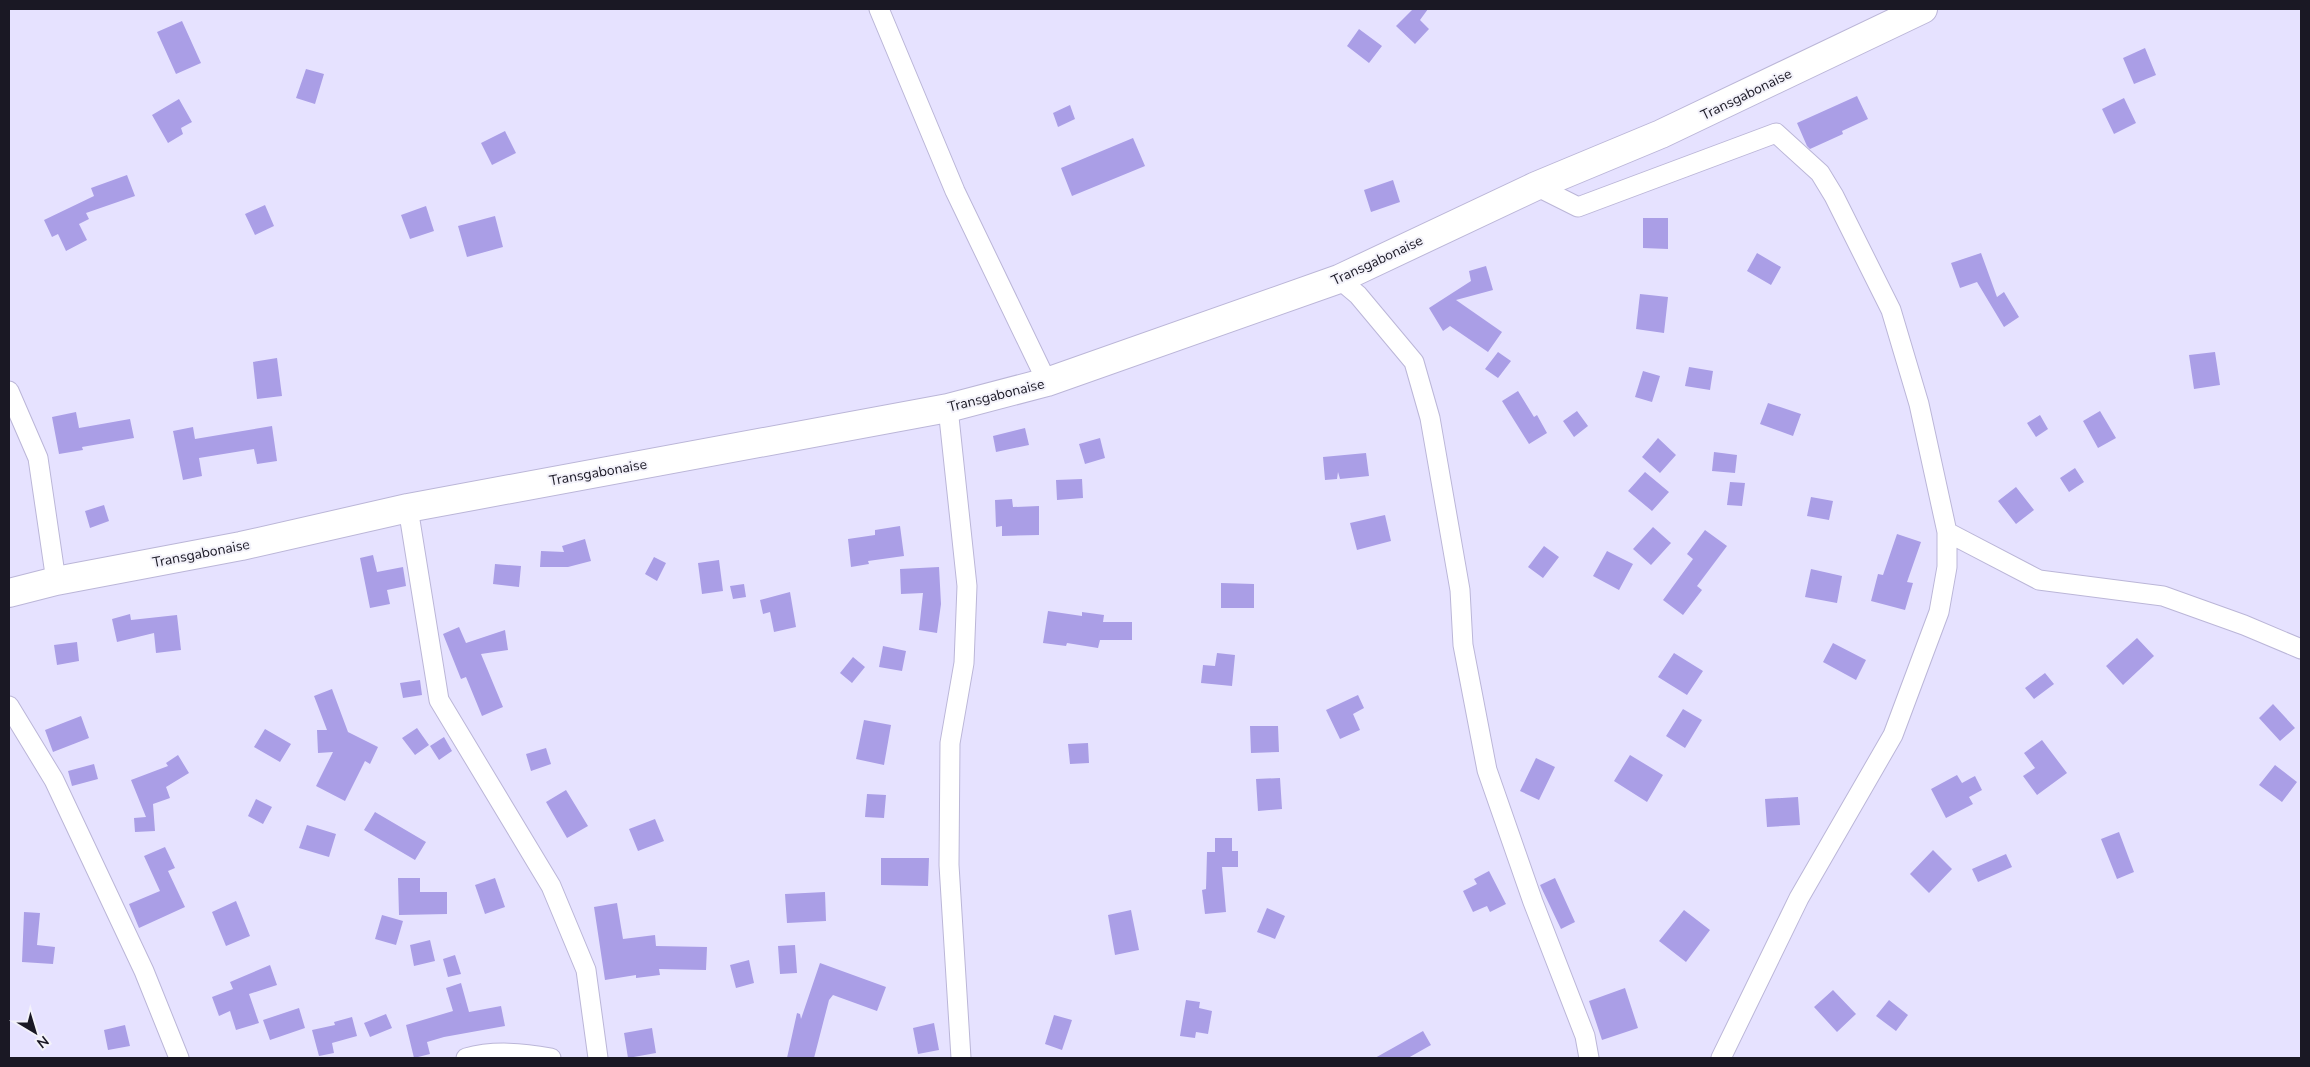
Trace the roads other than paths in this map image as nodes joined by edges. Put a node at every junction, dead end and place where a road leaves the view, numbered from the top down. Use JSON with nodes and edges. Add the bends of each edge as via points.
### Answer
{"nodes":[{"id":1,"x":879,"y":9,"type":"edge"},
{"id":2,"x":1923,"y":9,"type":"edge"},
{"id":3,"x":1536,"y":186,"type":"junction"},
{"id":4,"x":1339,"y":279,"type":"junction"},
{"id":5,"x":1047,"y":382,"type":"junction"},
{"id":6,"x":9,"y":391,"type":"edge"},
{"id":7,"x":948,"y":408,"type":"junction"},
{"id":8,"x":408,"y":508,"type":"junction"},
{"id":9,"x":1947,"y":532,"type":"junction"},
{"id":10,"x":56,"y":581,"type":"junction"},
{"id":11,"x":9,"y":593,"type":"edge"},
{"id":12,"x":2301,"y":649,"type":"edge"},
{"id":13,"x":9,"y":706,"type":"edge"},
{"id":14,"x":179,"y":1058,"type":"edge"},
{"id":15,"x":466,"y":1058,"type":"edge"},
{"id":16,"x":551,"y":1058,"type":"edge"},
{"id":17,"x":598,"y":1058,"type":"edge"},
{"id":18,"x":961,"y":1058,"type":"edge"},
{"id":19,"x":1589,"y":1058,"type":"edge"},
{"id":20,"x":1721,"y":1058,"type":"edge"}],
"edges":[{"from":1,"to":5,"type":"street","via":[[955,191]]},
{"from":2,"to":3,"type":"highway","name":"Transgabonaise","via":[[1661,134]]},
{"from":3,"to":4,"type":"highway","name":"Transgabonaise"},
{"from":3,"to":9,"type":"street","via":[[1578,207],[1776,133],[1820,173],[1890,310],[1919,404]]},
{"from":4,"to":5,"type":"highway","name":"Transgabonaise"},
{"from":4,"to":19,"type":"street","via":[[1358,295],[1414,362],[1430,418],[1460,590],[1463,645],[1487,770],[1585,1036]]},
{"from":5,"to":7,"type":"highway","name":"Transgabonaise"},
{"from":6,"to":10,"type":"street","via":[[38,458]]},
{"from":7,"to":8,"type":"highway","name":"Transgabonaise"},
{"from":7,"to":18,"type":"street","via":[[967,586],[964,663],[950,744],[949,865]]},
{"from":8,"to":10,"type":"highway","name":"Transgabonaise","via":[[241,546]]},
{"from":8,"to":17,"type":"street","via":[[439,700],[551,886],[586,970]]},
{"from":9,"to":12,"type":"street","via":[[2039,580],[2163,596]]},
{"from":9,"to":20,"type":"street","via":[[1947,567],[1939,612],[1893,735],[1799,898]]},
{"from":10,"to":11,"type":"highway","name":"Transgabonaise"},
{"from":13,"to":14,"type":"street","via":[[54,780],[144,971]]},
{"from":15,"to":16,"type":"street","via":[[480,1054],[522,1053]]}]}
